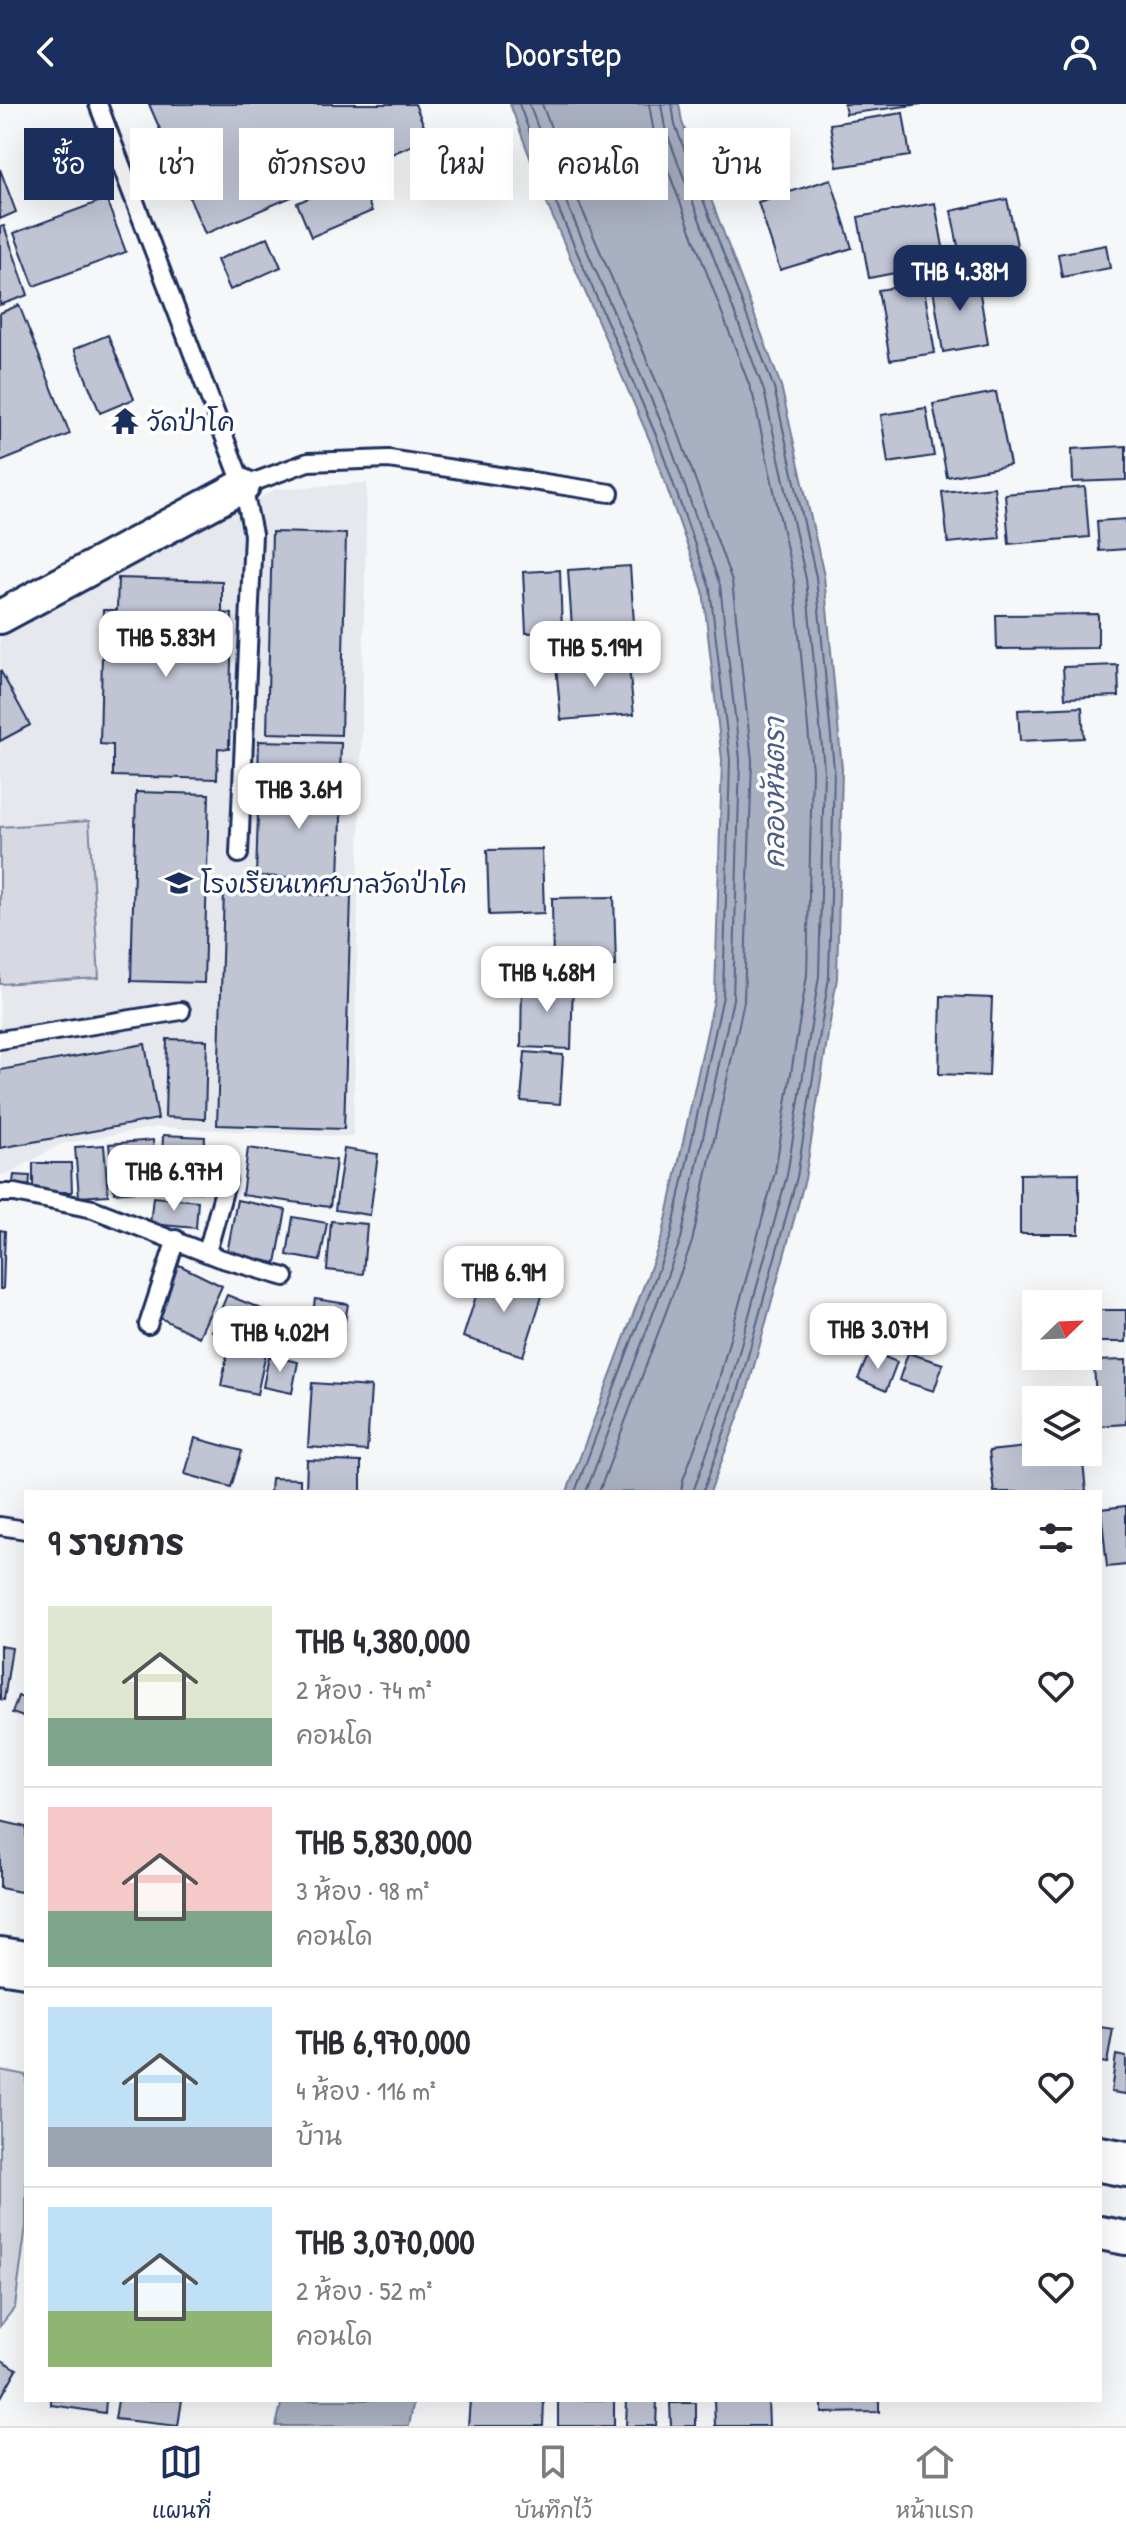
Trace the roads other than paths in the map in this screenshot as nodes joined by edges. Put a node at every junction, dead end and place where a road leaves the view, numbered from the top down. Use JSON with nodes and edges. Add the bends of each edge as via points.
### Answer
{"nodes":[{"id":1,"x":98,"y":104,"type":"edge"},
{"id":2,"x":243,"y":486,"type":"junction"},
{"id":3,"x":610,"y":493,"type":"dead end"},
{"id":4,"x":0,"y":617,"type":"edge"},
{"id":5,"x":239,"y":854,"type":"dead end"},
{"id":6,"x":181,"y":1011,"type":"dead end"},
{"id":7,"x":0,"y":1040,"type":"edge"},
{"id":8,"x":227,"y":1180,"type":"dead end"},
{"id":9,"x":0,"y":1193,"type":"edge"},
{"id":10,"x":176,"y":1239,"type":"junction"},
{"id":11,"x":207,"y":1252,"type":"junction"},
{"id":12,"x":285,"y":1277,"type":"dead end"},
{"id":13,"x":148,"y":1325,"type":"dead end"},
{"id":14,"x":0,"y":1526,"type":"edge"},
{"id":15,"x":24,"y":1530,"type":"edge"},
{"id":16,"x":0,"y":1960,"type":"edge"},
{"id":17,"x":24,"y":1964,"type":"edge"},
{"id":18,"x":1102,"y":2159,"type":"edge"},
{"id":19,"x":1126,"y":2164,"type":"edge"},
{"id":20,"x":1102,"y":2233,"type":"edge"},
{"id":21,"x":1126,"y":2238,"type":"edge"}],
"edges":[{"from":1,"to":2,"type":"lane"},
{"from":2,"to":3,"type":"lane","via":[[308,462],[389,459]]},
{"from":2,"to":4,"type":"street"},
{"from":2,"to":5,"type":"lane","via":[[253,534]]},
{"from":6,"to":7,"type":"lane"},
{"from":8,"to":11,"type":"lane"},
{"from":9,"to":10,"type":"lane","via":[[93,1209]]},
{"from":10,"to":11,"type":"lane"},
{"from":10,"to":13,"type":"lane"},
{"from":11,"to":12,"type":"lane"},
{"from":14,"to":15,"type":"lane"},
{"from":16,"to":17,"type":"main road"},
{"from":18,"to":19,"type":"main road"},
{"from":20,"to":21,"type":"street"}]}
